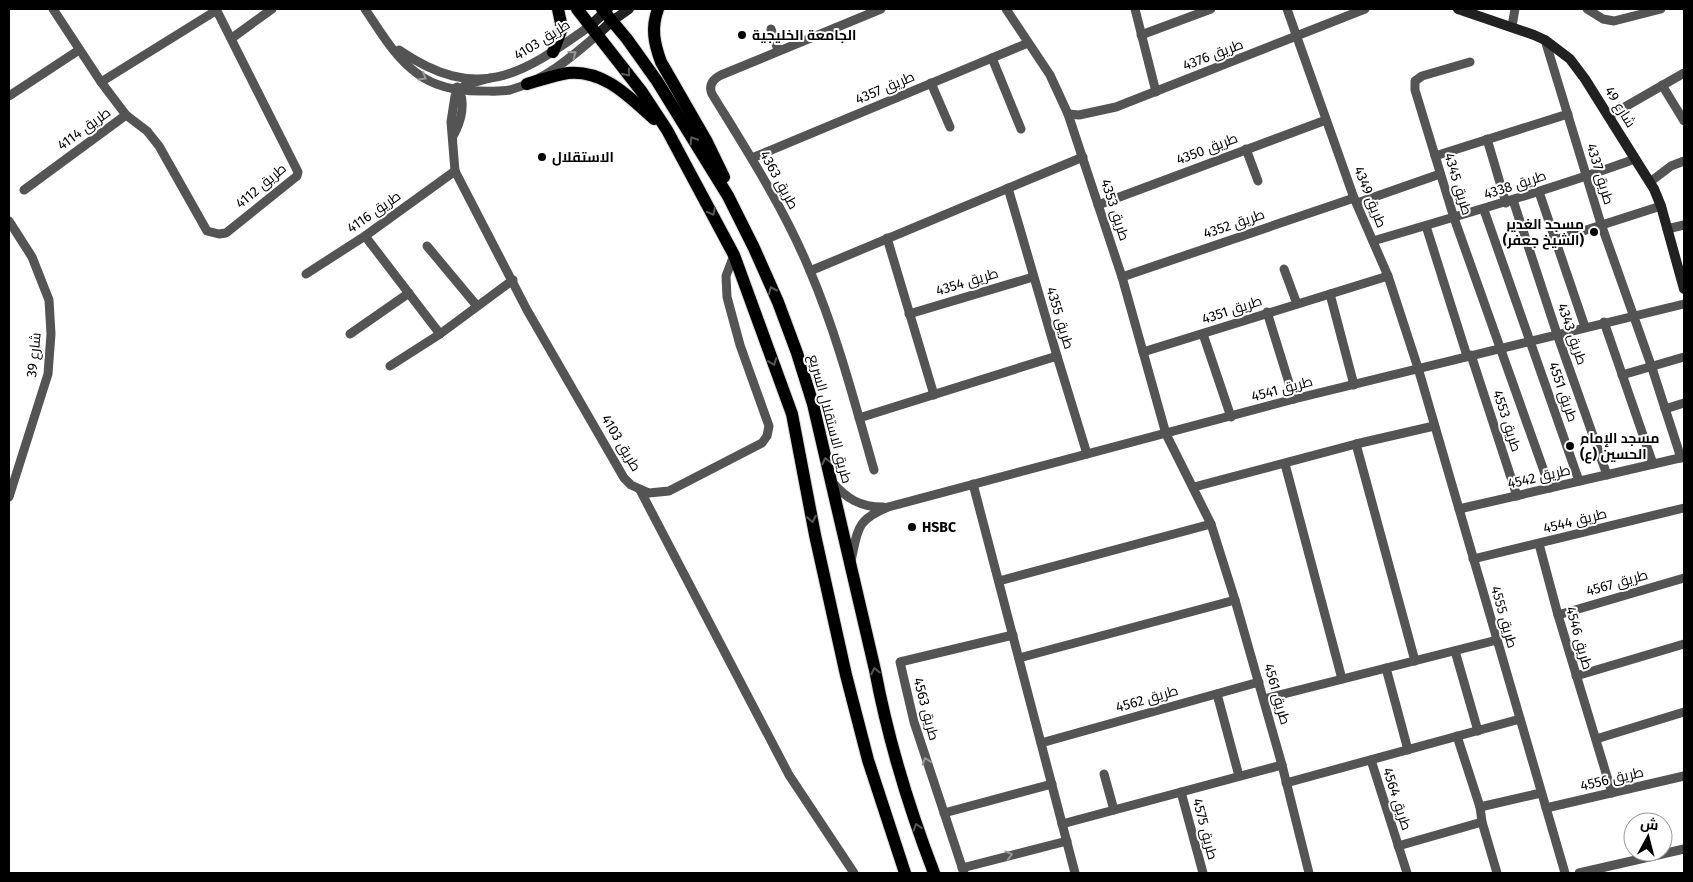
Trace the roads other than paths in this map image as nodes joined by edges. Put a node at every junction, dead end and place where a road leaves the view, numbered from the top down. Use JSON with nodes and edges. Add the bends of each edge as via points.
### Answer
{"nodes":[{"id":1,"x":53,"y":9,"type":"edge"},
{"id":2,"x":217,"y":9,"type":"edge"},
{"id":3,"x":272,"y":9,"type":"edge"},
{"id":4,"x":365,"y":9,"type":"edge"},
{"id":5,"x":558,"y":9,"type":"edge"},
{"id":6,"x":577,"y":9,"type":"edge"},
{"id":7,"x":629,"y":9,"type":"edge"},
{"id":8,"x":658,"y":9,"type":"edge"},
{"id":9,"x":881,"y":9,"type":"edge"},
{"id":10,"x":1006,"y":9,"type":"edge"},
{"id":11,"x":1136,"y":9,"type":"edge"},
{"id":12,"x":1211,"y":9,"type":"edge"},
{"id":13,"x":1287,"y":9,"type":"edge"},
{"id":14,"x":1365,"y":9,"type":"edge"},
{"id":15,"x":1458,"y":9,"type":"edge"},
{"id":16,"x":1515,"y":9,"type":"edge"},
{"id":17,"x":1587,"y":9,"type":"edge"},
{"id":18,"x":1661,"y":9,"type":"edge"},
{"id":19,"x":607,"y":13,"type":"edge"},
{"id":20,"x":1512,"y":26,"type":"junction"},
{"id":21,"x":771,"y":29,"type":"dead end"},
{"id":22,"x":594,"y":30,"type":"junction"},
{"id":23,"x":1141,"y":35,"type":"junction"},
{"id":24,"x":1296,"y":37,"type":"junction"},
{"id":25,"x":232,"y":38,"type":"junction"},
{"id":26,"x":1545,"y":40,"type":"junction"},
{"id":27,"x":1028,"y":43,"type":"junction"},
{"id":28,"x":389,"y":44,"type":"junction"},
{"id":29,"x":79,"y":50,"type":"junction"},
{"id":30,"x":778,"y":50,"type":"junction"},
{"id":31,"x":554,"y":52,"type":"junction"},
{"id":32,"x":992,"y":58,"type":"junction"},
{"id":33,"x":1470,"y":62,"type":"dead end"},
{"id":34,"x":1684,"y":73,"type":"edge"},
{"id":35,"x":448,"y":75,"type":"junction"},
{"id":36,"x":490,"y":78,"type":"junction"},
{"id":37,"x":101,"y":82,"type":"junction"},
{"id":38,"x":931,"y":83,"type":"junction"},
{"id":39,"x":527,"y":84,"type":"junction"},
{"id":40,"x":1662,"y":85,"type":"junction"},
{"id":41,"x":459,"y":90,"type":"junction"},
{"id":42,"x":1156,"y":92,"type":"junction"},
{"id":43,"x":9,"y":96,"type":"edge"},
{"id":44,"x":1068,"y":114,"type":"junction"},
{"id":45,"x":1568,"y":114,"type":"junction"},
{"id":46,"x":126,"y":115,"type":"junction"},
{"id":47,"x":1609,"y":116,"type":"junction"},
{"id":48,"x":1326,"y":120,"type":"junction"},
{"id":49,"x":1684,"y":120,"type":"edge"},
{"id":50,"x":950,"y":127,"type":"dead end"},
{"id":51,"x":1021,"y":129,"type":"dead end"},
{"id":52,"x":667,"y":130,"type":"junction"},
{"id":53,"x":1487,"y":139,"type":"junction"},
{"id":54,"x":1246,"y":149,"type":"junction"},
{"id":55,"x":1435,"y":156,"type":"junction"},
{"id":56,"x":1083,"y":157,"type":"junction"},
{"id":57,"x":752,"y":158,"type":"junction"},
{"id":58,"x":1636,"y":159,"type":"junction"},
{"id":59,"x":1684,"y":160,"type":"edge"},
{"id":60,"x":456,"y":171,"type":"junction"},
{"id":61,"x":1440,"y":174,"type":"junction"},
{"id":62,"x":1587,"y":177,"type":"junction"},
{"id":63,"x":1258,"y":182,"type":"dead end"},
{"id":64,"x":1650,"y":182,"type":"junction"},
{"id":65,"x":1008,"y":188,"type":"junction"},
{"id":66,"x":24,"y":190,"type":"dead end"},
{"id":67,"x":1539,"y":192,"type":"junction"},
{"id":68,"x":728,"y":196,"type":"junction"},
{"id":69,"x":1356,"y":201,"type":"junction"},
{"id":70,"x":1510,"y":201,"type":"junction"},
{"id":71,"x":1098,"y":205,"type":"junction"},
{"id":72,"x":1660,"y":206,"type":"junction"},
{"id":73,"x":1484,"y":210,"type":"junction"},
{"id":74,"x":1454,"y":218,"type":"junction"},
{"id":75,"x":9,"y":221,"type":"edge"},
{"id":76,"x":1601,"y":224,"type":"junction"},
{"id":77,"x":1684,"y":225,"type":"edge"},
{"id":78,"x":1426,"y":226,"type":"junction"},
{"id":79,"x":1667,"y":229,"type":"junction"},
{"id":80,"x":365,"y":236,"type":"junction"},
{"id":81,"x":887,"y":238,"type":"junction"},
{"id":82,"x":1555,"y":240,"type":"junction"},
{"id":83,"x":1373,"y":241,"type":"junction"},
{"id":84,"x":427,"y":246,"type":"dead end"},
{"id":85,"x":734,"y":255,"type":"junction"},
{"id":86,"x":1284,"y":269,"type":"dead end"},
{"id":87,"x":810,"y":271,"type":"junction"},
{"id":88,"x":306,"y":274,"type":"dead end"},
{"id":89,"x":1388,"y":276,"type":"junction"},
{"id":90,"x":1033,"y":277,"type":"junction"},
{"id":91,"x":1122,"y":277,"type":"junction"},
{"id":92,"x":512,"y":280,"type":"junction"},
{"id":93,"x":1684,"y":289,"type":"edge"},
{"id":94,"x":409,"y":293,"type":"junction"},
{"id":95,"x":1330,"y":294,"type":"junction"},
{"id":96,"x":1297,"y":304,"type":"junction"},
{"id":97,"x":1684,"y":304,"type":"edge"},
{"id":98,"x":477,"y":306,"type":"junction"},
{"id":99,"x":1267,"y":312,"type":"junction"},
{"id":100,"x":909,"y":314,"type":"junction"},
{"id":101,"x":1632,"y":316,"type":"junction"},
{"id":102,"x":1604,"y":322,"type":"junction"},
{"id":103,"x":1585,"y":328,"type":"junction"},
{"id":104,"x":350,"y":334,"type":"dead end"},
{"id":105,"x":440,"y":334,"type":"junction"},
{"id":106,"x":1203,"y":334,"type":"junction"},
{"id":107,"x":1557,"y":334,"type":"junction"},
{"id":108,"x":1531,"y":340,"type":"junction"},
{"id":109,"x":1501,"y":348,"type":"junction"},
{"id":110,"x":1143,"y":352,"type":"junction"},
{"id":111,"x":1057,"y":356,"type":"junction"},
{"id":112,"x":1469,"y":356,"type":"junction"},
{"id":113,"x":1684,"y":356,"type":"edge"},
{"id":114,"x":1651,"y":365,"type":"junction"},
{"id":115,"x":390,"y":366,"type":"dead end"},
{"id":116,"x":1418,"y":368,"type":"junction"},
{"id":117,"x":1622,"y":375,"type":"junction"},
{"id":118,"x":1354,"y":385,"type":"junction"},
{"id":119,"x":934,"y":395,"type":"junction"},
{"id":120,"x":1294,"y":399,"type":"junction"},
{"id":121,"x":1684,"y":403,"type":"edge"},
{"id":122,"x":1665,"y":409,"type":"junction"},
{"id":123,"x":1231,"y":417,"type":"junction"},
{"id":124,"x":859,"y":418,"type":"junction"},
{"id":125,"x":1434,"y":426,"type":"junction"},
{"id":126,"x":1166,"y":434,"type":"junction"},
{"id":127,"x":1356,"y":444,"type":"junction"},
{"id":128,"x":1087,"y":454,"type":"junction"},
{"id":129,"x":1682,"y":457,"type":"edge"},
{"id":130,"x":1285,"y":464,"type":"junction"},
{"id":131,"x":1653,"y":464,"type":"junction"},
{"id":132,"x":874,"y":470,"type":"dead end"},
{"id":133,"x":1607,"y":475,"type":"junction"},
{"id":134,"x":831,"y":480,"type":"junction"},
{"id":135,"x":1579,"y":482,"type":"junction"},
{"id":136,"x":973,"y":484,"type":"junction"},
{"id":137,"x":1194,"y":488,"type":"junction"},
{"id":138,"x":1550,"y":488,"type":"junction"},
{"id":139,"x":640,"y":490,"type":"junction"},
{"id":140,"x":1517,"y":496,"type":"junction"},
{"id":141,"x":9,"y":497,"type":"edge"},
{"id":142,"x":888,"y":507,"type":"junction"},
{"id":143,"x":1459,"y":509,"type":"junction"},
{"id":144,"x":1683,"y":511,"type":"edge"},
{"id":145,"x":1211,"y":524,"type":"junction"},
{"id":146,"x":1539,"y":544,"type":"junction"},
{"id":147,"x":1473,"y":559,"type":"junction"},
{"id":148,"x":850,"y":564,"type":"junction"},
{"id":149,"x":1684,"y":578,"type":"edge"},
{"id":150,"x":999,"y":581,"type":"junction"},
{"id":151,"x":1236,"y":600,"type":"junction"},
{"id":152,"x":1558,"y":615,"type":"junction"},
{"id":153,"x":1013,"y":635,"type":"junction"},
{"id":154,"x":1497,"y":640,"type":"junction"},
{"id":155,"x":1684,"y":644,"type":"edge"},
{"id":156,"x":1455,"y":651,"type":"junction"},
{"id":157,"x":1019,"y":658,"type":"junction"},
{"id":158,"x":1415,"y":660,"type":"junction"},
{"id":159,"x":1386,"y":668,"type":"junction"},
{"id":160,"x":1576,"y":676,"type":"junction"},
{"id":161,"x":1342,"y":679,"type":"junction"},
{"id":162,"x":1260,"y":682,"type":"junction"},
{"id":163,"x":1217,"y":694,"type":"junction"},
{"id":164,"x":1264,"y":699,"type":"junction"},
{"id":165,"x":1684,"y":712,"type":"edge"},
{"id":166,"x":1520,"y":719,"type":"junction"},
{"id":167,"x":1478,"y":731,"type":"junction"},
{"id":168,"x":1457,"y":736,"type":"junction"},
{"id":169,"x":1596,"y":739,"type":"junction"},
{"id":170,"x":1041,"y":743,"type":"junction"},
{"id":171,"x":1408,"y":750,"type":"junction"},
{"id":172,"x":1371,"y":760,"type":"junction"},
{"id":173,"x":1282,"y":764,"type":"junction"},
{"id":174,"x":1104,"y":774,"type":"dead end"},
{"id":175,"x":1239,"y":776,"type":"junction"},
{"id":176,"x":1684,"y":776,"type":"edge"},
{"id":177,"x":1286,"y":783,"type":"junction"},
{"id":178,"x":1052,"y":784,"type":"junction"},
{"id":179,"x":1181,"y":792,"type":"junction"},
{"id":180,"x":1612,"y":792,"type":"junction"},
{"id":181,"x":1541,"y":793,"type":"junction"},
{"id":182,"x":1480,"y":807,"type":"junction"},
{"id":183,"x":1546,"y":808,"type":"junction"},
{"id":184,"x":1114,"y":810,"type":"junction"},
{"id":185,"x":944,"y":813,"type":"junction"},
{"id":186,"x":1482,"y":822,"type":"junction"},
{"id":187,"x":1062,"y":824,"type":"junction"},
{"id":188,"x":1067,"y":840,"type":"junction"},
{"id":189,"x":1398,"y":846,"type":"junction"},
{"id":190,"x":1684,"y":849,"type":"edge"},
{"id":191,"x":963,"y":871,"type":"edge"},
{"id":192,"x":854,"y":873,"type":"edge"},
{"id":193,"x":905,"y":873,"type":"edge"},
{"id":194,"x":934,"y":873,"type":"edge"},
{"id":195,"x":1075,"y":873,"type":"edge"},
{"id":196,"x":1200,"y":873,"type":"edge"},
{"id":197,"x":1309,"y":873,"type":"edge"},
{"id":198,"x":1407,"y":873,"type":"edge"},
{"id":199,"x":1497,"y":873,"type":"edge"},
{"id":200,"x":1565,"y":873,"type":"edge"},
{"id":201,"x":1579,"y":873,"type":"edge"}],
"edges":[{"from":1,"to":29,"type":"street","name":"طريق 4114"},
{"from":2,"to":25,"type":"street","name":"طريق 4112"},
{"from":2,"to":37,"type":"street"},
{"from":3,"to":25,"type":"street"},
{"from":4,"to":28,"type":"street","name":"طريق 4103"},
{"from":5,"to":31,"type":"main road","via":[[562,28]]},
{"from":6,"to":22,"type":"main road"},
{"from":7,"to":19,"type":"street"},
{"from":8,"to":68,"type":"main road","via":[[653,28],[656,48],[724,176]]},
{"from":9,"to":30,"type":"street","name":"طريق 4363"},
{"from":10,"to":27,"type":"street","name":"طريق 4353"},
{"from":11,"to":23,"type":"street"},
{"from":12,"to":23,"type":"street"},
{"from":13,"to":24,"type":"street","name":"طريق 4349"},
{"from":14,"to":24,"type":"street","name":"طريق 4376"},
{"from":15,"to":20,"type":"street","name":"شارع 49"},
{"from":16,"to":20,"type":"street"},
{"from":17,"to":18,"type":"street","via":[[1602,19],[1614,21]]},
{"from":19,"to":22,"type":"street"},
{"from":68,"to":19,"type":"main road","name":"طريق الاستقلال السريع","one_way":true,"via":[[656,81]]},
{"from":20,"to":26,"type":"street","name":"شارع 49"},
{"from":21,"to":30,"type":"street"},
{"from":22,"to":31,"type":"street","name":"طريق 4103"},
{"from":39,"to":22,"type":"street","name":"طريق 4103","one_way":true,"via":[[553,70]]},
{"from":22,"to":52,"type":"main road","one_way":true},
{"from":23,"to":42,"type":"street"},
{"from":24,"to":42,"type":"street","name":"طريق 4376"},
{"from":24,"to":48,"type":"street","name":"طريق 4349"},
{"from":25,"to":46,"type":"street","name":"طريق 4112","via":[[298,172],[226,233],[207,231],[160,146],[142,126]]},
{"from":26,"to":45,"type":"street","name":"طريق 4337"},
{"from":26,"to":47,"type":"street","name":"شارع 49","via":[[1570,59]]},
{"from":27,"to":32,"type":"street","name":"طريق 4357"},
{"from":27,"to":44,"type":"street","name":"طريق 4353","via":[[1050,75]]},
{"from":28,"to":35,"type":"street","name":"طريق 4103","via":[[417,62]]},
{"from":28,"to":41,"type":"street","name":"طريق 4103","one_way":true,"via":[[418,74],[439,86]]},
{"from":29,"to":37,"type":"street","name":"طريق 4114"},
{"from":29,"to":43,"type":"street"},
{"from":30,"to":57,"type":"street","name":"طريق 4363","via":[[721,75],[710,86]]},
{"from":31,"to":36,"type":"street","name":"طريق 4103","via":[[509,75]]},
{"from":32,"to":38,"type":"street","name":"طريق 4357"},
{"from":32,"to":51,"type":"street"},
{"from":33,"to":55,"type":"street","name":"طريق 4345","via":[[1415,81]]},
{"from":34,"to":40,"type":"street"},
{"from":35,"to":36,"type":"street","name":"طريق 4103"},
{"from":35,"to":41,"type":"street"},
{"from":36,"to":41,"type":"street"},
{"from":37,"to":46,"type":"street","name":"طريق 4114"},
{"from":38,"to":50,"type":"street"},
{"from":38,"to":57,"type":"street","name":"طريق 4357"},
{"from":39,"to":41,"type":"street","name":"طريق 4103","via":[[493,92]]},
{"from":39,"to":52,"type":"main road","via":[[568,73],[591,75],[622,90]]},
{"from":40,"to":47,"type":"street"},
{"from":40,"to":49,"type":"street"},
{"from":41,"to":60,"type":"street","name":"طريق 4103","via":[[462,97],[459,125],[453,136]]},
{"from":42,"to":44,"type":"street","name":"طريق 4376","via":[[1116,107],[1079,115]]},
{"from":44,"to":56,"type":"street","name":"طريق 4353"},
{"from":45,"to":53,"type":"street"},
{"from":45,"to":62,"type":"street","name":"طريق 4337"},
{"from":46,"to":66,"type":"street","name":"طريق 4114"},
{"from":47,"to":58,"type":"street","name":"شارع 49"},
{"from":48,"to":54,"type":"street","name":"طريق 4350"},
{"from":48,"to":69,"type":"street","name":"طريق 4349"},
{"from":52,"to":85,"type":"main road","one_way":true},
{"from":53,"to":55,"type":"street"},
{"from":53,"to":70,"type":"street","name":"طريق 4343"},
{"from":54,"to":63,"type":"street"},
{"from":54,"to":71,"type":"street","name":"طريق 4350"},
{"from":55,"to":61,"type":"street","name":"طريق 4345"},
{"from":56,"to":65,"type":"street"},
{"from":56,"to":71,"type":"street","name":"طريق 4353"},
{"from":57,"to":87,"type":"street","name":"طريق 4363"},
{"from":58,"to":62,"type":"street","name":"طريق 4338"},
{"from":58,"to":64,"type":"street","name":"شارع 49"},
{"from":59,"to":64,"type":"street"},
{"from":60,"to":80,"type":"street","name":"طريق 4116"},
{"from":60,"to":92,"type":"street","name":"طريق 4103"},
{"from":61,"to":69,"type":"street","name":"طريق 4352"},
{"from":61,"to":74,"type":"street","name":"طريق 4345"},
{"from":62,"to":67,"type":"street","name":"طريق 4338"},
{"from":62,"to":76,"type":"street","name":"طريق 4337"},
{"from":64,"to":72,"type":"street","name":"شارع 49"},
{"from":65,"to":81,"type":"street"},
{"from":65,"to":90,"type":"street","name":"طريق 4355"},
{"from":67,"to":70,"type":"street","name":"طريق 4338"},
{"from":67,"to":82,"type":"street"},
{"from":134,"to":68,"type":"main road","name":"طريق الاستقلال السريع","one_way":true,"via":[[797,353],[754,248]]},
{"from":69,"to":83,"type":"street","name":"طريق 4349"},
{"from":69,"to":91,"type":"street","name":"طريق 4352"},
{"from":70,"to":73,"type":"street","name":"طريق 4338"},
{"from":70,"to":107,"type":"street","name":"طريق 4343"},
{"from":71,"to":91,"type":"street","name":"طريق 4353"},
{"from":72,"to":76,"type":"street"},
{"from":72,"to":79,"type":"street","name":"شارع 49"},
{"from":73,"to":74,"type":"street","name":"طريق 4338"},
{"from":73,"to":108,"type":"street"},
{"from":74,"to":78,"type":"street","name":"طريق 4338"},
{"from":74,"to":109,"type":"street","name":"طريق 4345"},
{"from":75,"to":141,"type":"street","name":"شارع 39","via":[[32,257],[49,300],[51,334],[48,374]]},
{"from":76,"to":82,"type":"street"},
{"from":76,"to":101,"type":"street","name":"طريق 4337"},
{"from":77,"to":79,"type":"street"},
{"from":78,"to":83,"type":"street","name":"طريق 4338"},
{"from":78,"to":112,"type":"street","name":"طريق 4553"},
{"from":79,"to":93,"type":"street","name":"شارع 49"},
{"from":80,"to":88,"type":"street","name":"طريق 4116"},
{"from":80,"to":94,"type":"street"},
{"from":81,"to":87,"type":"street"},
{"from":81,"to":100,"type":"street"},
{"from":82,"to":103,"type":"street"},
{"from":83,"to":89,"type":"street","name":"طريق 4349"},
{"from":84,"to":98,"type":"street"},
{"from":85,"to":139,"type":"street","name":"طريق 4103","via":[[726,276],[725,290],[769,426],[767,436],[762,443],[669,491],[649,493]]},
{"from":85,"to":193,"type":"main road","one_way":true,"via":[[792,414],[846,675],[868,760]]},
{"from":86,"to":96,"type":"street"},
{"from":87,"to":124,"type":"street","name":"طريق 4363","via":[[844,364]]},
{"from":89,"to":95,"type":"street","name":"طريق 4351"},
{"from":89,"to":116,"type":"street","name":"طريق 4349"},
{"from":90,"to":100,"type":"street","name":"طريق 4354"},
{"from":90,"to":111,"type":"street","name":"طريق 4355"},
{"from":91,"to":110,"type":"street","name":"طريق 4353"},
{"from":92,"to":98,"type":"street"},
{"from":92,"to":139,"type":"street","name":"طريق 4103","via":[[526,310],[624,478]]},
{"from":94,"to":104,"type":"street"},
{"from":94,"to":105,"type":"street"},
{"from":95,"to":96,"type":"street","name":"طريق 4351"},
{"from":95,"to":118,"type":"street"},
{"from":96,"to":99,"type":"street","name":"طريق 4351"},
{"from":97,"to":101,"type":"street","name":"طريق 4541"},
{"from":98,"to":105,"type":"street"},
{"from":99,"to":106,"type":"street","name":"طريق 4351"},
{"from":99,"to":120,"type":"street"},
{"from":100,"to":119,"type":"street"},
{"from":101,"to":102,"type":"street","name":"طريق 4541"},
{"from":101,"to":114,"type":"street","name":"طريق 4337"},
{"from":102,"to":103,"type":"street","name":"طريق 4541"},
{"from":102,"to":117,"type":"street"},
{"from":103,"to":107,"type":"street","name":"طريق 4541"},
{"from":105,"to":115,"type":"street"},
{"from":106,"to":110,"type":"street","name":"طريق 4351"},
{"from":106,"to":123,"type":"street"},
{"from":107,"to":108,"type":"street","name":"طريق 4541"},
{"from":107,"to":133,"type":"street","name":"طريق 4343"},
{"from":108,"to":109,"type":"street","name":"طريق 4541"},
{"from":108,"to":135,"type":"street","name":"طريق 4551"},
{"from":109,"to":112,"type":"street","name":"طريق 4541"},
{"from":109,"to":138,"type":"street"},
{"from":110,"to":126,"type":"street","name":"طريق 4353"},
{"from":111,"to":119,"type":"street"},
{"from":111,"to":128,"type":"street","name":"طريق 4355"},
{"from":112,"to":116,"type":"street","name":"طريق 4541"},
{"from":112,"to":140,"type":"street","name":"طريق 4553"},
{"from":113,"to":114,"type":"street"},
{"from":114,"to":117,"type":"street"},
{"from":114,"to":122,"type":"street","name":"طريق 4337"},
{"from":116,"to":118,"type":"street","name":"طريق 4541"},
{"from":116,"to":125,"type":"street","name":"طريق 4555"},
{"from":117,"to":131,"type":"street"},
{"from":118,"to":120,"type":"street","name":"طريق 4541"},
{"from":119,"to":124,"type":"street"},
{"from":120,"to":123,"type":"street","name":"طريق 4541"},
{"from":121,"to":122,"type":"street"},
{"from":122,"to":129,"type":"street","name":"طريق 4337"},
{"from":123,"to":126,"type":"street","name":"طريق 4541"},
{"from":124,"to":132,"type":"street","name":"طريق 4363"},
{"from":125,"to":127,"type":"street"},
{"from":125,"to":143,"type":"street","name":"طريق 4555"},
{"from":126,"to":128,"type":"street","name":"طريق 4541"},
{"from":126,"to":137,"type":"street","name":"طريق 4561"},
{"from":127,"to":130,"type":"street"},
{"from":127,"to":158,"type":"street"},
{"from":128,"to":136,"type":"street","name":"طريق 4541"},
{"from":129,"to":131,"type":"street","name":"طريق 4542"},
{"from":130,"to":137,"type":"street"},
{"from":130,"to":161,"type":"street"},
{"from":131,"to":133,"type":"street","name":"طريق 4542"},
{"from":133,"to":135,"type":"street","name":"طريق 4542"},
{"from":134,"to":142,"type":"street","via":[[858,504]]},
{"from":134,"to":148,"type":"main road","name":"طريق الاستقلال السريع"},
{"from":135,"to":138,"type":"street","name":"طريق 4542"},
{"from":136,"to":142,"type":"street","name":"طريق 4541"},
{"from":136,"to":150,"type":"street"},
{"from":137,"to":145,"type":"street","name":"طريق 4561"},
{"from":138,"to":140,"type":"street","name":"طريق 4542"},
{"from":139,"to":192,"type":"street","via":[[789,775]]},
{"from":140,"to":143,"type":"street","name":"طريق 4542"},
{"from":142,"to":148,"type":"street","via":[[865,519],[858,532]]},
{"from":143,"to":147,"type":"street","name":"طريق 4555"},
{"from":144,"to":146,"type":"street","name":"طريق 4544"},
{"from":145,"to":150,"type":"street"},
{"from":145,"to":151,"type":"street","name":"طريق 4561"},
{"from":146,"to":147,"type":"street","name":"طريق 4544"},
{"from":146,"to":152,"type":"street","name":"طريق 4546"},
{"from":147,"to":154,"type":"street","name":"طريق 4555"},
{"from":194,"to":148,"type":"main road","name":"طريق الاستقلال السريع","one_way":true,"via":[[920,838],[883,714]]},
{"from":149,"to":152,"type":"street","name":"طريق 4567"},
{"from":150,"to":153,"type":"street"},
{"from":151,"to":157,"type":"street"},
{"from":151,"to":162,"type":"street","name":"طريق 4561"},
{"from":152,"to":160,"type":"street","name":"طريق 4546"},
{"from":153,"to":157,"type":"street"},
{"from":185,"to":153,"type":"street","name":"طريق 4563","one_way":true,"via":[[914,722],[900,662]]},
{"from":154,"to":156,"type":"street"},
{"from":154,"to":166,"type":"street","name":"طريق 4555"},
{"from":155,"to":160,"type":"street"},
{"from":156,"to":158,"type":"street"},
{"from":156,"to":167,"type":"street"},
{"from":157,"to":170,"type":"street"},
{"from":158,"to":159,"type":"street"},
{"from":159,"to":161,"type":"street"},
{"from":159,"to":171,"type":"street"},
{"from":160,"to":169,"type":"street","name":"طريق 4546"},
{"from":161,"to":164,"type":"street"},
{"from":162,"to":163,"type":"street","name":"طريق 4562"},
{"from":162,"to":164,"type":"street","name":"طريق 4561"},
{"from":163,"to":170,"type":"street","name":"طريق 4562"},
{"from":163,"to":175,"type":"street"},
{"from":164,"to":173,"type":"street","name":"طريق 4561"},
{"from":165,"to":169,"type":"street"},
{"from":166,"to":167,"type":"street","name":"طريق 4564"},
{"from":166,"to":181,"type":"street","name":"طريق 4555"},
{"from":167,"to":168,"type":"street","name":"طريق 4564"},
{"from":168,"to":171,"type":"street","name":"طريق 4564"},
{"from":168,"to":182,"type":"street"},
{"from":169,"to":180,"type":"street","name":"طريق 4546"},
{"from":170,"to":178,"type":"street"},
{"from":171,"to":172,"type":"street","name":"طريق 4564"},
{"from":172,"to":177,"type":"street","name":"طريق 4564"},
{"from":172,"to":189,"type":"street","name":"طريق 4564"},
{"from":173,"to":175,"type":"street"},
{"from":173,"to":177,"type":"street","name":"طريق 4561"},
{"from":174,"to":184,"type":"street"},
{"from":175,"to":179,"type":"street"},
{"from":176,"to":180,"type":"street","name":"طريق 4556"},
{"from":177,"to":197,"type":"street","name":"طريق 4561"},
{"from":178,"to":185,"type":"street"},
{"from":178,"to":187,"type":"street"},
{"from":179,"to":184,"type":"street"},
{"from":179,"to":196,"type":"street","name":"طريق 4575"},
{"from":180,"to":183,"type":"street","name":"طريق 4556"},
{"from":181,"to":182,"type":"street"},
{"from":181,"to":183,"type":"street","name":"طريق 4555"},
{"from":182,"to":186,"type":"street"},
{"from":183,"to":200,"type":"street","name":"طريق 4555"},
{"from":184,"to":187,"type":"street"},
{"from":185,"to":191,"type":"street","name":"طريق 4563"},
{"from":186,"to":189,"type":"street","name":"طريق 4564"},
{"from":186,"to":199,"type":"street"},
{"from":187,"to":188,"type":"street"},
{"from":191,"to":188,"type":"street","one_way":true},
{"from":188,"to":195,"type":"street"},
{"from":189,"to":198,"type":"street","name":"طريق 4564"},
{"from":190,"to":201,"type":"street"}]}
